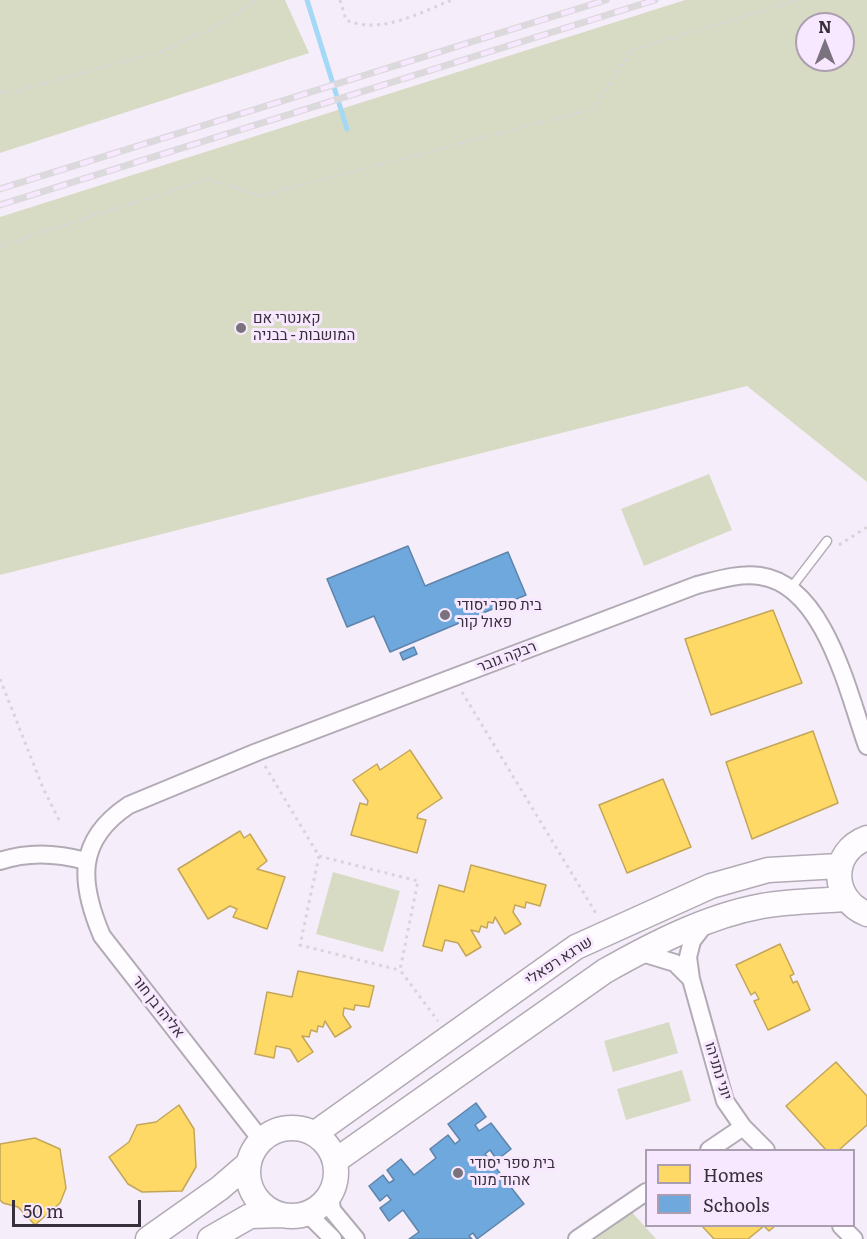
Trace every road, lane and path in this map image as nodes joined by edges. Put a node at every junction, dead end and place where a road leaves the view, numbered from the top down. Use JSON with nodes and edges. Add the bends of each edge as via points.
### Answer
{"nodes":[{"id":1,"x":256,"y":0,"type":"edge"},
{"id":2,"x":340,"y":0,"type":"edge"},
{"id":3,"x":452,"y":0,"type":"edge"},
{"id":4,"x":799,"y":0,"type":"edge"},
{"id":5,"x":0,"y":92,"type":"edge"},
{"id":6,"x":0,"y":246,"type":"edge"},
{"id":7,"x":867,"y":527,"type":"edge"},
{"id":8,"x":827,"y":541,"type":"dead end"},
{"id":9,"x":835,"y":548,"type":"dead end"},
{"id":10,"x":791,"y":588,"type":"junction"},
{"id":11,"x":453,"y":677,"type":"junction"},
{"id":12,"x":0,"y":680,"type":"edge"},
{"id":13,"x":867,"y":746,"type":"edge"},
{"id":14,"x":257,"y":752,"type":"junction"},
{"id":15,"x":61,"y":824,"type":"dead end"},
{"id":16,"x":867,"y":838,"type":"edge"},
{"id":17,"x":319,"y":856,"type":"junction"},
{"id":18,"x":0,"y":861,"type":"edge"},
{"id":19,"x":86,"y":861,"type":"junction"},
{"id":20,"x":839,"y":866,"type":"junction"},
{"id":21,"x":845,"y":899,"type":"junction"},
{"id":22,"x":867,"y":914,"type":"edge"},
{"id":23,"x":706,"y":923,"type":"junction"},
{"id":24,"x":608,"y":932,"type":"junction"},
{"id":25,"x":639,"y":952,"type":"junction"},
{"id":26,"x":400,"y":970,"type":"junction"},
{"id":27,"x":691,"y":980,"type":"junction"},
{"id":28,"x":449,"y":1037,"type":"junction"},
{"id":29,"x":743,"y":1127,"type":"junction"},
{"id":30,"x":314,"y":1134,"type":"junction"},
{"id":31,"x":262,"y":1141,"type":"junction"},
{"id":32,"x":710,"y":1149,"type":"edge"},
{"id":33,"x":765,"y":1149,"type":"edge"},
{"id":34,"x":335,"y":1161,"type":"junction"},
{"id":35,"x":249,"y":1162,"type":"junction"},
{"id":36,"x":645,"y":1193,"type":"edge"},
{"id":37,"x":330,"y":1195,"type":"junction"},
{"id":38,"x":308,"y":1214,"type":"junction"},
{"id":39,"x":281,"y":1215,"type":"junction"},
{"id":40,"x":842,"y":1227,"type":"edge"},
{"id":41,"x":148,"y":1239,"type":"edge"},
{"id":42,"x":210,"y":1239,"type":"edge"},
{"id":43,"x":333,"y":1239,"type":"edge"},
{"id":44,"x":356,"y":1239,"type":"edge"},
{"id":45,"x":576,"y":1239,"type":"edge"},
{"id":46,"x":854,"y":1239,"type":"edge"}],
"edges":[{"from":1,"to":5,"type":"path","via":[[222,24],[160,52]]},
{"from":2,"to":3,"type":"path","via":[[346,20],[361,26],[387,24]]},
{"from":4,"to":6,"type":"path","via":[[632,50],[592,109],[260,196],[207,179]]},
{"from":7,"to":9,"type":"path"},
{"from":8,"to":10,"type":"lane"},
{"from":10,"to":11,"type":"street","name":"רבקה גובר","via":[[772,579],[746,575],[697,585]]},
{"from":10,"to":13,"type":"street","name":"רבקה גובר","via":[[806,601],[821,624]]},
{"from":11,"to":14,"type":"street","name":"רבקה גובר"},
{"from":11,"to":24,"type":"path"},
{"from":12,"to":15,"type":"path"},
{"from":14,"to":17,"type":"path"},
{"from":14,"to":19,"type":"street","name":"רבקה גובר","via":[[129,805],[100,830]]},
{"from":16,"to":20,"type":"street","via":[[853,845]]},
{"from":17,"to":26,"type":"path","via":[[418,881]]},
{"from":17,"to":26,"type":"path","via":[[300,945]]},
{"from":18,"to":19,"type":"street","via":[[18,854],[42,853]]},
{"from":19,"to":31,"type":"street","name":"אליהו בן חור","via":[[91,911],[102,936]]},
{"from":20,"to":21,"type":"street","via":[[840,889]]},
{"from":20,"to":24,"type":"street","name":"שרגא רפאלי","via":[[768,870],[711,886]]},
{"from":21,"to":22,"type":"street"},
{"from":21,"to":23,"type":"street","via":[[762,906]]},
{"from":23,"to":25,"type":"street"},
{"from":23,"to":27,"type":"street","name":"יוני נתניהו","via":[[692,941],[688,957]]},
{"from":24,"to":28,"type":"street","name":"שרגא רפאלי","via":[[576,947]]},
{"from":25,"to":27,"type":"street","via":[[675,963]]},
{"from":25,"to":34,"type":"street","via":[[605,971]]},
{"from":26,"to":28,"type":"path"},
{"from":27,"to":29,"type":"street","name":"יוני נתניהו","via":[[725,1101]]},
{"from":28,"to":30,"type":"street","name":"שרגא רפאלי"},
{"from":29,"to":32,"type":"street"},
{"from":29,"to":33,"type":"street","name":"יוני נתניהו"},
{"from":30,"to":31,"type":"street","via":[[287,1129]]},
{"from":30,"to":34,"type":"street","via":[[331,1150]]},
{"from":31,"to":35,"type":"street"},
{"from":34,"to":37,"type":"street"},
{"from":35,"to":39,"type":"street","via":[[248,1176],[258,1201]]},
{"from":35,"to":41,"type":"street","via":[[220,1188]]},
{"from":36,"to":45,"type":"street"},
{"from":37,"to":38,"type":"street"},
{"from":37,"to":44,"type":"street","via":[[332,1210]]},
{"from":38,"to":39,"type":"street"},
{"from":38,"to":43,"type":"street"},
{"from":39,"to":42,"type":"street","via":[[250,1216]]},
{"from":40,"to":46,"type":"street"}]}
